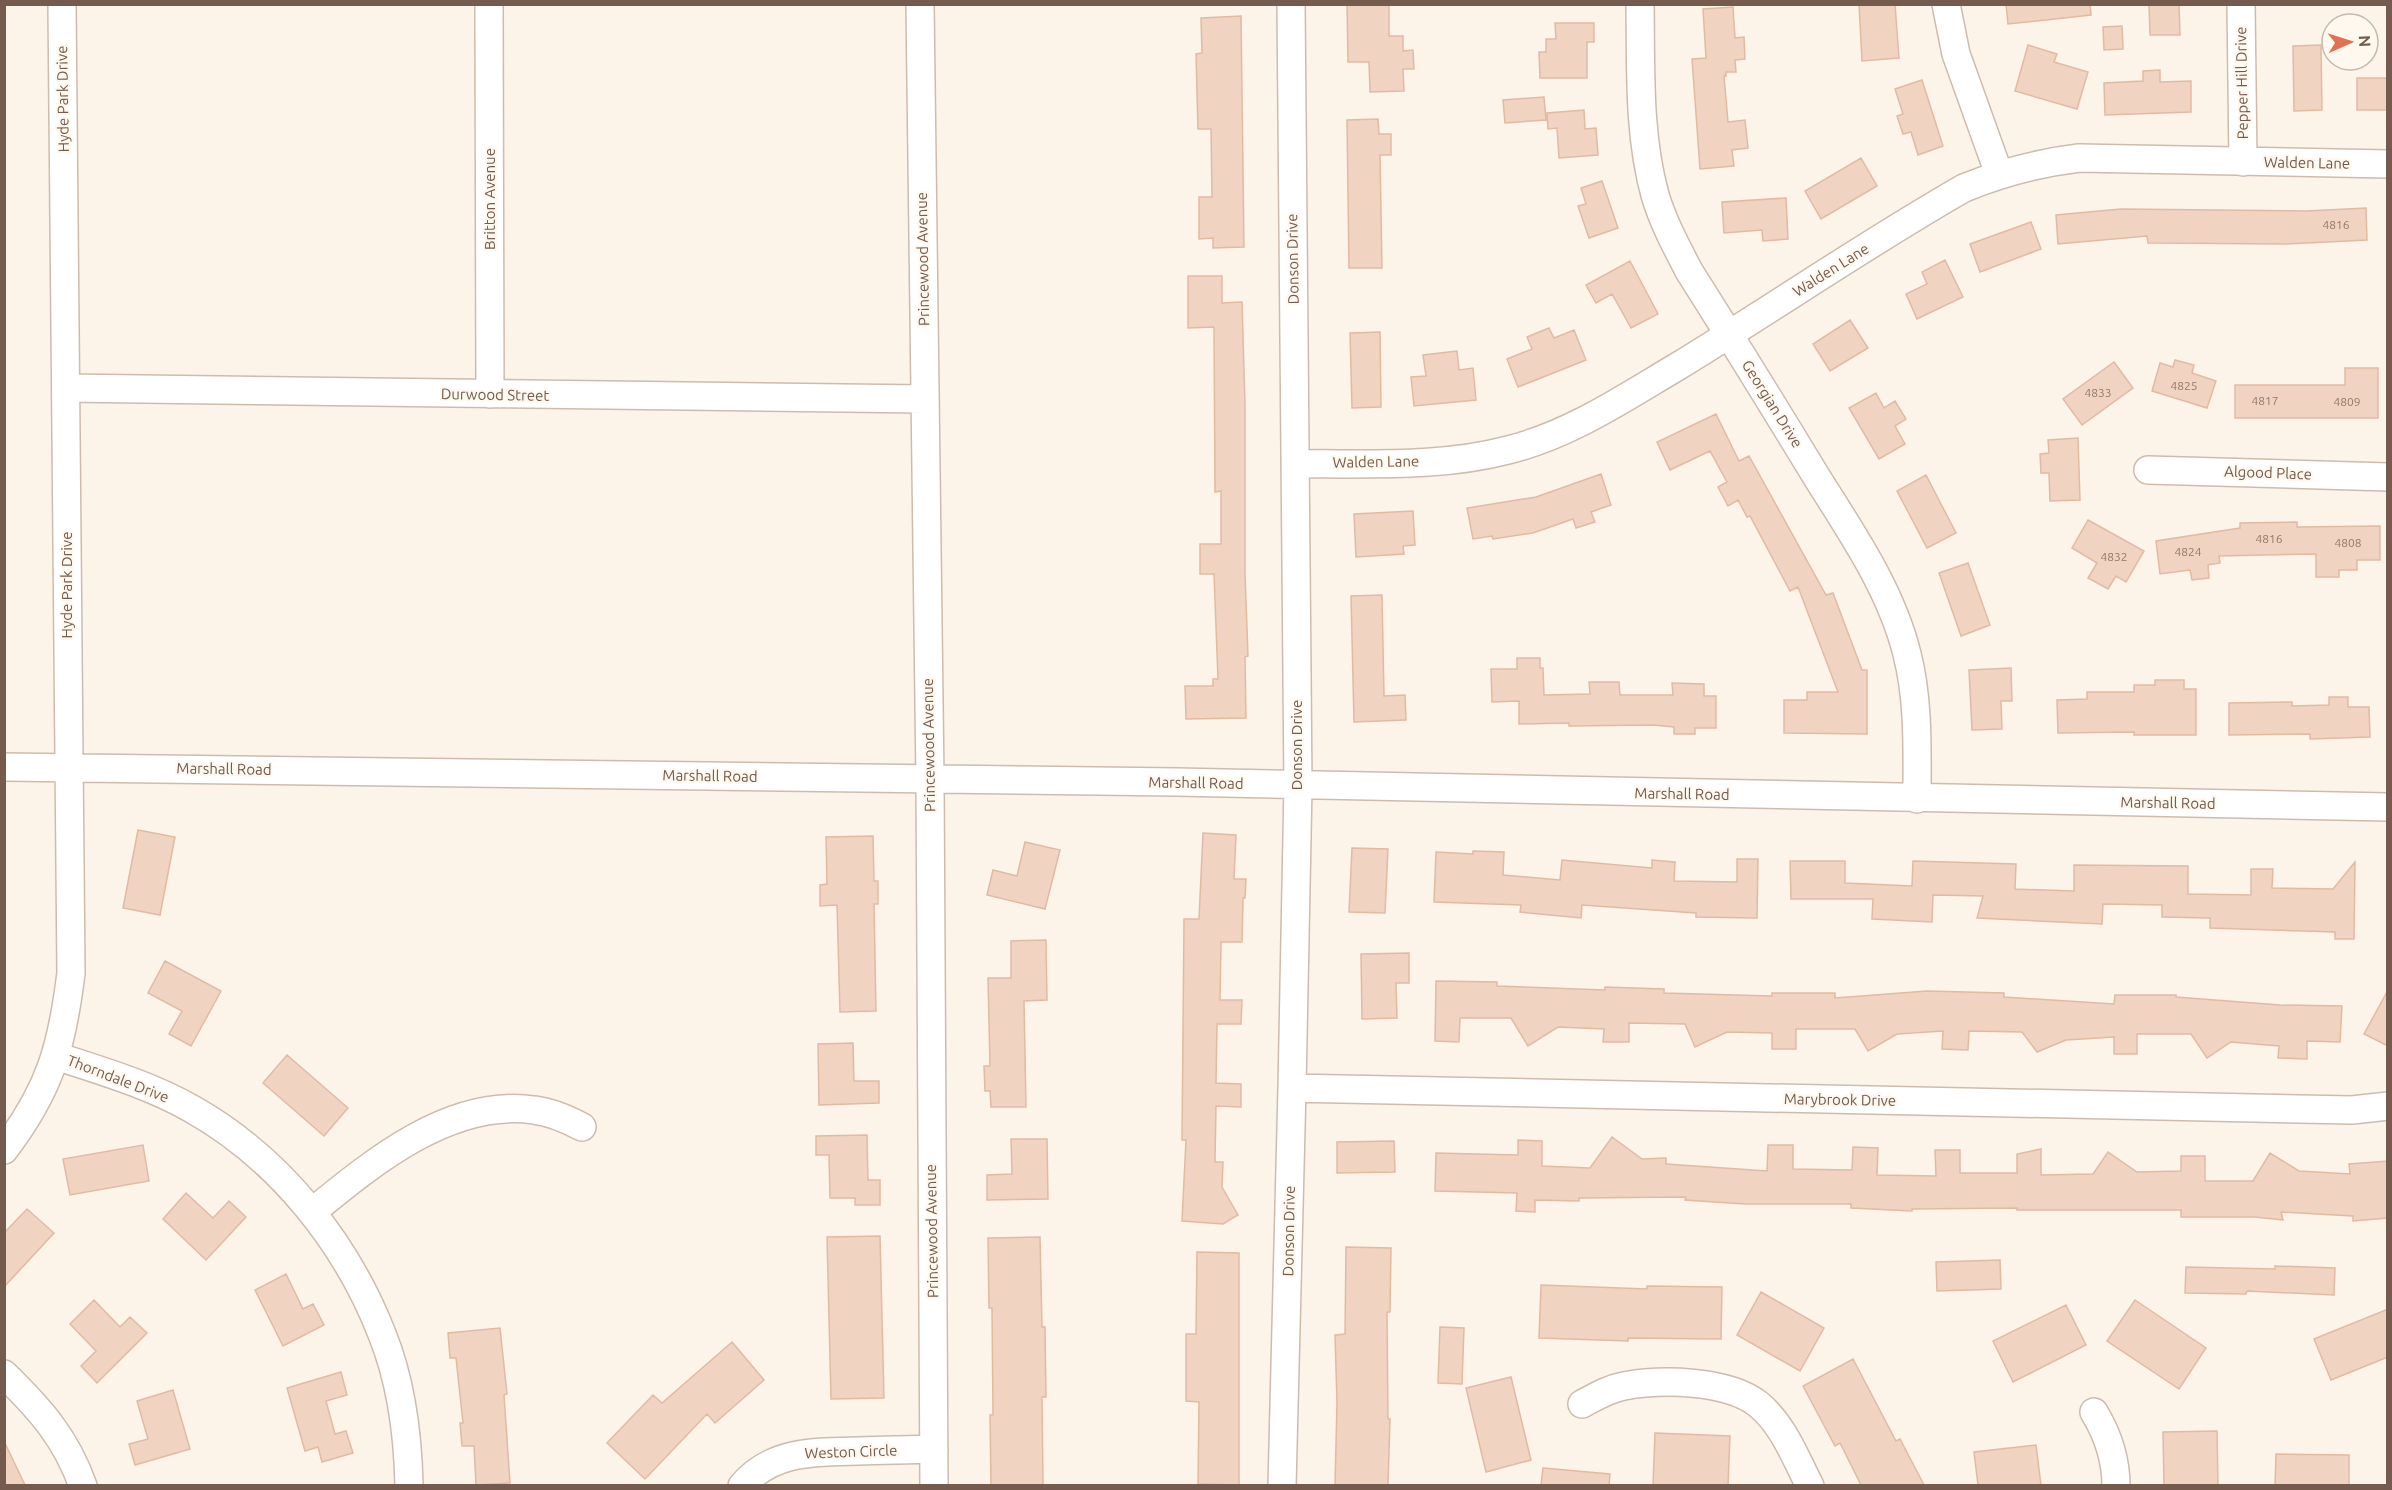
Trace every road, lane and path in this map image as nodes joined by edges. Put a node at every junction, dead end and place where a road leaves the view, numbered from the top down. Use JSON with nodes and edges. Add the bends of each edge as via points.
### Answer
{"nodes":[{"id":1,"x":62,"y":4,"type":"edge"},
{"id":2,"x":489,"y":4,"type":"edge"},
{"id":3,"x":920,"y":4,"type":"edge"},
{"id":4,"x":1291,"y":4,"type":"edge"},
{"id":5,"x":1640,"y":4,"type":"edge"},
{"id":6,"x":1946,"y":4,"type":"edge"},
{"id":7,"x":2241,"y":4,"type":"edge"},
{"id":8,"x":2243,"y":162,"type":"junction"},
{"id":9,"x":2388,"y":164,"type":"edge"},
{"id":10,"x":1999,"y":174,"type":"junction"},
{"id":11,"x":1729,"y":335,"type":"junction"},
{"id":12,"x":66,"y":388,"type":"junction"},
{"id":13,"x":490,"y":394,"type":"junction"},
{"id":14,"x":924,"y":399,"type":"junction"},
{"id":15,"x":1296,"y":464,"type":"junction"},
{"id":16,"x":2148,"y":470,"type":"dead end"},
{"id":17,"x":2388,"y":477,"type":"edge"},
{"id":18,"x":4,"y":767,"type":"edge"},
{"id":19,"x":69,"y":767,"type":"junction"},
{"id":20,"x":930,"y":780,"type":"junction"},
{"id":21,"x":1298,"y":786,"type":"junction"},
{"id":22,"x":1917,"y":799,"type":"junction"},
{"id":23,"x":2388,"y":807,"type":"edge"},
{"id":24,"x":56,"y":1056,"type":"junction"},
{"id":25,"x":1292,"y":1088,"type":"junction"},
{"id":26,"x":2388,"y":1106,"type":"edge"},
{"id":27,"x":582,"y":1127,"type":"dead end"},
{"id":28,"x":4,"y":1150,"type":"edge"},
{"id":29,"x":312,"y":1212,"type":"junction"},
{"id":30,"x":4,"y":1374,"type":"edge"},
{"id":31,"x":1582,"y":1404,"type":"dead end"},
{"id":32,"x":2094,"y":1412,"type":"dead end"},
{"id":33,"x":934,"y":1449,"type":"junction"},
{"id":34,"x":83,"y":1485,"type":"edge"},
{"id":35,"x":409,"y":1485,"type":"edge"},
{"id":36,"x":742,"y":1485,"type":"edge"},
{"id":37,"x":934,"y":1485,"type":"edge"},
{"id":38,"x":1282,"y":1485,"type":"edge"},
{"id":39,"x":1810,"y":1485,"type":"edge"},
{"id":40,"x":2116,"y":1485,"type":"edge"}],
"edges":[{"from":1,"to":12,"type":"street","name":"Hyde Park Drive"},
{"from":2,"to":13,"type":"street","name":"Britton Avenue"},
{"from":3,"to":14,"type":"street","name":"Princewood Avenue"},
{"from":4,"to":15,"type":"street","name":"Donson Drive"},
{"from":5,"to":11,"type":"street","name":"Georgian Drive","via":[[1641,111],[1656,197],[1689,270]]},
{"from":6,"to":10,"type":"street","via":[[1956,54]]},
{"from":7,"to":8,"type":"street","name":"Pepper Hill Drive"},
{"from":8,"to":9,"type":"street","name":"Walden Lane"},
{"from":8,"to":10,"type":"street","name":"Walden Lane","via":[[2079,158],[2039,162]]},
{"from":10,"to":11,"type":"street","name":"Walden Lane","via":[[1931,207]]},
{"from":11,"to":15,"type":"street","name":"Walden Lane","via":[[1589,419],[1545,439],[1465,459]]},
{"from":11,"to":22,"type":"street","name":"Georgian Drive","via":[[1854,538],[1894,614],[1914,690]]},
{"from":12,"to":13,"type":"street","name":"Durwood Street"},
{"from":12,"to":19,"type":"street","name":"Hyde Park Drive"},
{"from":13,"to":14,"type":"street","name":"Durwood Street"},
{"from":14,"to":20,"type":"street","name":"Princewood Avenue"},
{"from":15,"to":21,"type":"street","name":"Donson Drive"},
{"from":16,"to":17,"type":"street","name":"Algood Place"},
{"from":18,"to":19,"type":"street","name":"Marshall Road"},
{"from":19,"to":20,"type":"street","name":"Marshall Road"},
{"from":19,"to":24,"type":"street","name":"Hyde Park Drive","via":[[71,973]]},
{"from":20,"to":21,"type":"street","name":"Marshall Road"},
{"from":20,"to":33,"type":"street","name":"Princewood Avenue"},
{"from":21,"to":22,"type":"street","name":"Marshall Road"},
{"from":21,"to":25,"type":"street","name":"Donson Drive"},
{"from":22,"to":23,"type":"street","name":"Marshall Road"},
{"from":24,"to":28,"type":"street","name":"Hyde Park Drive","via":[[31,1112]]},
{"from":24,"to":29,"type":"street","name":"Thorndale Drive","via":[[140,1084],[191,1108],[264,1161]]},
{"from":25,"to":26,"type":"street","name":"Marybrook Drive","via":[[2352,1110]]},
{"from":25,"to":38,"type":"street","name":"Donson Drive"},
{"from":27,"to":29,"type":"street","via":[[561,1116],[510,1108],[447,1123],[411,1139],[371,1164]]},
{"from":29,"to":35,"type":"street","name":"Thorndale Drive","via":[[366,1296],[383,1335],[404,1424]]},
{"from":30,"to":34,"type":"street","via":[[58,1432]]},
{"from":31,"to":39,"type":"street","via":[[1624,1386],[1682,1383],[1732,1390],[1759,1405],[1775,1422]]},
{"from":32,"to":40,"type":"street","via":[[2111,1448]]},
{"from":33,"to":36,"type":"street","name":"Weston Circle","via":[[807,1452],[763,1467]]},
{"from":33,"to":37,"type":"street","name":"Princewood Avenue"}]}
